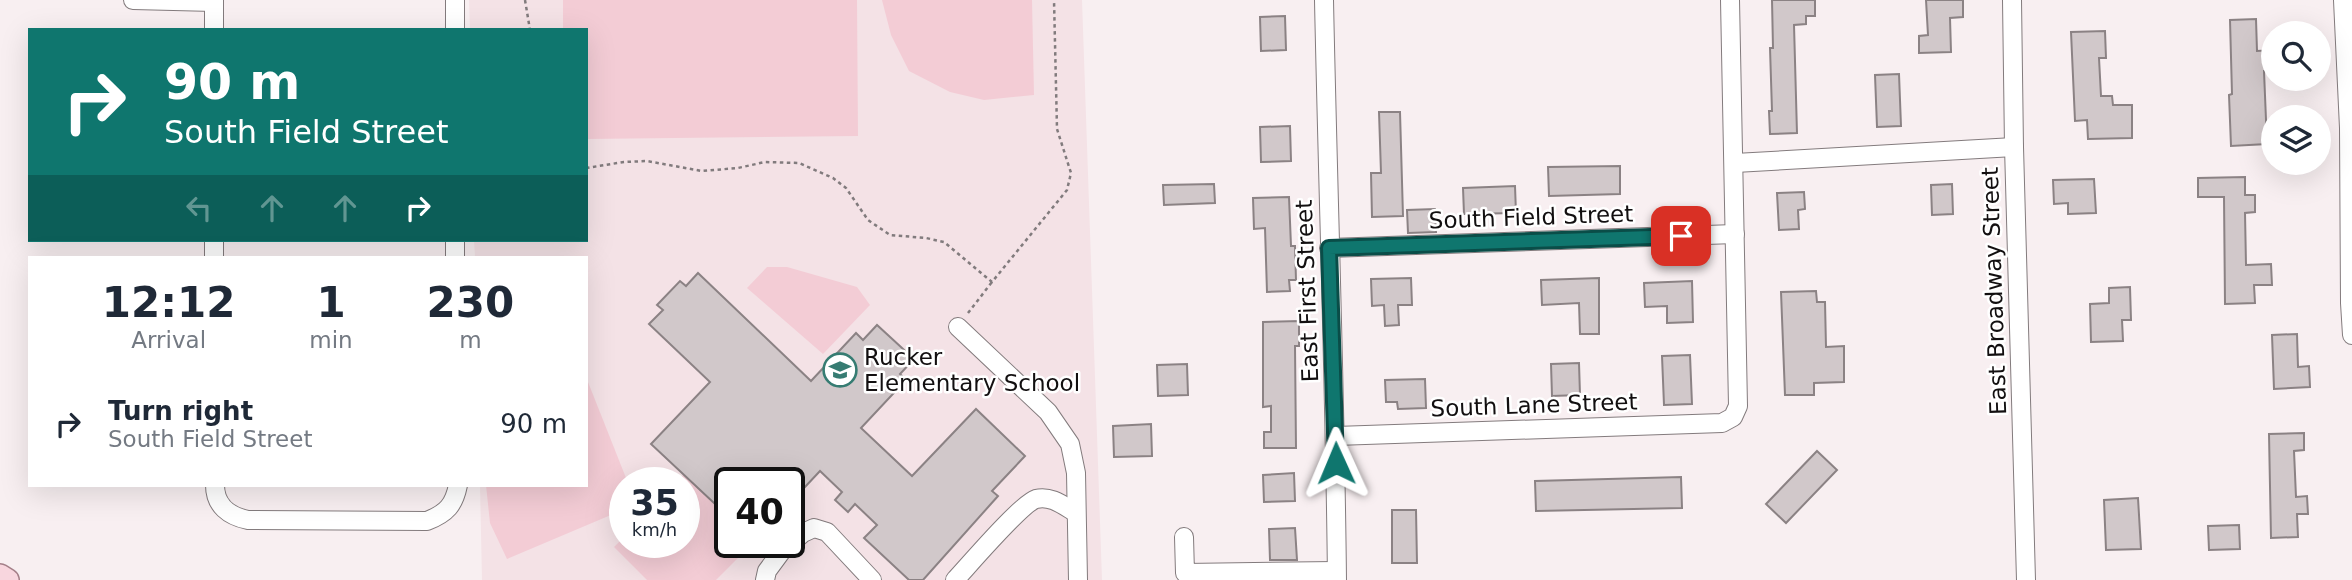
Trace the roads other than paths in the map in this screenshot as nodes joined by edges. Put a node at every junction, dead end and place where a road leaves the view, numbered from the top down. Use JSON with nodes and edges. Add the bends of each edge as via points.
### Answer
{"nodes":[{"id":1,"x":133,"y":0,"type":"edge"},
{"id":2,"x":455,"y":0,"type":"edge"},
{"id":3,"x":1324,"y":0,"type":"edge"},
{"id":4,"x":1730,"y":0,"type":"edge"},
{"id":5,"x":2012,"y":0,"type":"edge"},
{"id":6,"x":2343,"y":0,"type":"edge"},
{"id":7,"x":214,"y":1,"type":"edge"},
{"id":8,"x":214,"y":28,"type":"edge"},
{"id":9,"x":455,"y":28,"type":"edge"},
{"id":10,"x":2014,"y":148,"type":"junction"},
{"id":11,"x":1735,"y":163,"type":"junction"},
{"id":12,"x":1735,"y":234,"type":"junction"},
{"id":13,"x":1329,"y":248,"type":"junction"},
{"id":14,"x":958,"y":327,"type":"road end"},
{"id":15,"x":2352,"y":335,"type":"edge"},
{"id":16,"x":1336,"y":436,"type":"junction"},
{"id":17,"x":215,"y":487,"type":"edge"},
{"id":18,"x":457,"y":487,"type":"edge"},
{"id":19,"x":1076,"y":513,"type":"junction"},
{"id":20,"x":1184,"y":537,"type":"dead end"},
{"id":21,"x":0,"y":575,"type":"edge"},
{"id":22,"x":1336,"y":576,"type":"edge"},
{"id":23,"x":8,"y":580,"type":"edge"},
{"id":24,"x":765,"y":580,"type":"edge"},
{"id":25,"x":872,"y":580,"type":"edge"},
{"id":26,"x":955,"y":580,"type":"edge"},
{"id":27,"x":1078,"y":580,"type":"edge"},
{"id":28,"x":2026,"y":580,"type":"edge"}],
"edges":[{"from":1,"to":7,"type":"street"},
{"from":2,"to":9,"type":"street"},
{"from":3,"to":13,"type":"street","name":"East First Street"},
{"from":4,"to":11,"type":"street"},
{"from":5,"to":10,"type":"street","name":"East Broadway Street"},
{"from":6,"to":15,"type":"street"},
{"from":7,"to":8,"type":"street"},
{"from":10,"to":11,"type":"street"},
{"from":10,"to":28,"type":"street","name":"East Broadway Street"},
{"from":11,"to":12,"type":"street"},
{"from":12,"to":13,"type":"street","name":"South Field Street"},
{"from":12,"to":16,"type":"street","name":"South Lane Street","via":[[1738,406],[1733,417],[1722,423]]},
{"from":13,"to":16,"type":"street","name":"East First Street"},
{"from":14,"to":19,"type":"street","via":[[1048,412],[1070,444]]},
{"from":16,"to":22,"type":"street","name":"East First Street"},
{"from":17,"to":18,"type":"street","via":[[227,514],[247,520],[427,521],[448,511]]},
{"from":19,"to":26,"type":"street","via":[[1051,498],[1035,500]]},
{"from":19,"to":27,"type":"street"},
{"from":20,"to":22,"type":"street","via":[[1185,573]]},
{"from":21,"to":23,"type":"main road"},
{"from":24,"to":25,"type":"street","via":[[781,552],[814,528],[827,532]]}]}
